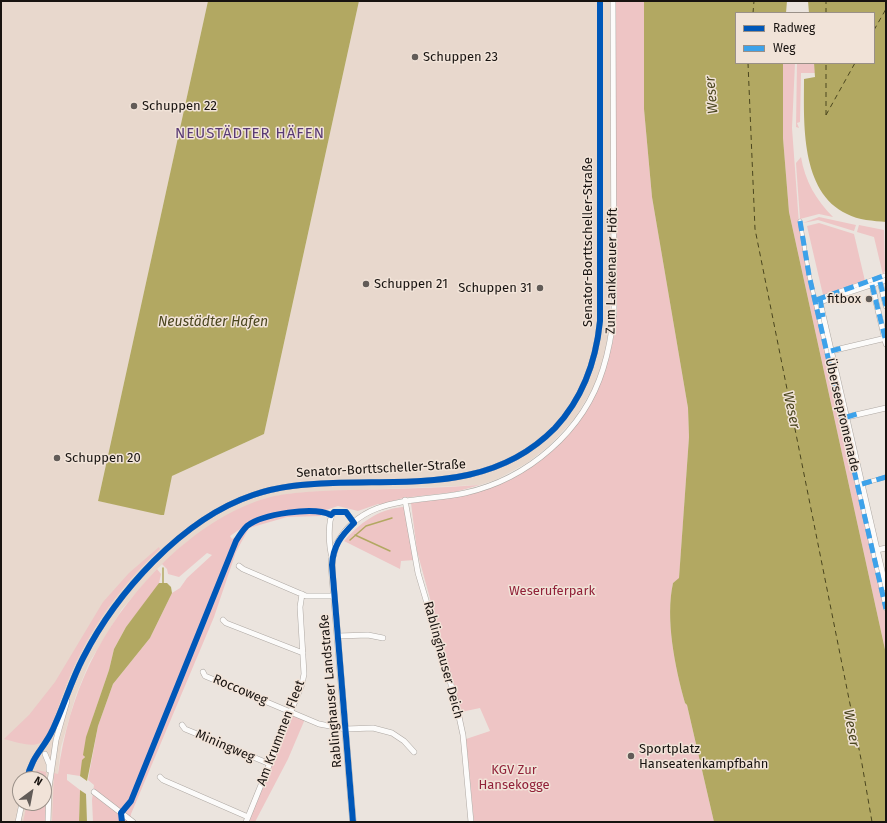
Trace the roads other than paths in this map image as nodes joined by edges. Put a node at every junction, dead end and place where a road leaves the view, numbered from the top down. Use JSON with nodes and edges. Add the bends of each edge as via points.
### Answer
{"nodes":[{"id":1,"x":600,"y":1,"type":"edge"},
{"id":2,"x":613,"y":1,"type":"edge"},
{"id":3,"x":800,"y":222,"type":"dead end"},
{"id":4,"x":886,"y":275,"type":"edge"},
{"id":5,"x":886,"y":280,"type":"edge"},
{"id":6,"x":880,"y":282,"type":"junction"},
{"id":7,"x":872,"y":285,"type":"junction"},
{"id":8,"x":814,"y":300,"type":"junction"},
{"id":9,"x":820,"y":300,"type":"junction"},
{"id":10,"x":886,"y":306,"type":"edge"},
{"id":11,"x":885,"y":338,"type":"edge"},
{"id":12,"x":886,"y":344,"type":"edge"},
{"id":13,"x":831,"y":351,"type":"junction"},
{"id":14,"x":886,"y":408,"type":"edge"},
{"id":15,"x":847,"y":417,"type":"junction"},
{"id":16,"x":886,"y":477,"type":"edge"},
{"id":17,"x":862,"y":484,"type":"junction"},
{"id":18,"x":404,"y":500,"type":"junction"},
{"id":19,"x":354,"y":523,"type":"junction"},
{"id":20,"x":336,"y":545,"type":"joint"},
{"id":21,"x":886,"y":548,"type":"edge"},
{"id":22,"x":877,"y":550,"type":"junction"},
{"id":23,"x":332,"y":559,"type":"junction"},
{"id":24,"x":239,"y":566,"type":"dead end"},
{"id":25,"x":886,"y":588,"type":"edge"},
{"id":26,"x":302,"y":594,"type":"junction"},
{"id":27,"x":334,"y":596,"type":"junction"},
{"id":28,"x":886,"y":609,"type":"edge"},
{"id":29,"x":223,"y":620,"type":"dead end"},
{"id":30,"x":338,"y":636,"type":"junction"},
{"id":31,"x":383,"y":638,"type":"dead end"},
{"id":32,"x":303,"y":653,"type":"junction"},
{"id":33,"x":203,"y":672,"type":"dead end"},
{"id":34,"x":68,"y":693,"type":"junction"},
{"id":35,"x":291,"y":712,"type":"junction"},
{"id":36,"x":182,"y":725,"type":"dead end"},
{"id":37,"x":346,"y":728,"type":"junction"},
{"id":38,"x":56,"y":740,"type":"junction"},
{"id":39,"x":38,"y":752,"type":"junction"},
{"id":40,"x":414,"y":752,"type":"dead end"},
{"id":41,"x":45,"y":754,"type":"junction"},
{"id":42,"x":270,"y":764,"type":"junction"},
{"id":43,"x":29,"y":771,"type":"edge"},
{"id":44,"x":49,"y":771,"type":"edge"},
{"id":45,"x":51,"y":771,"type":"edge"},
{"id":46,"x":160,"y":777,"type":"dead end"},
{"id":47,"x":94,"y":792,"type":"dead end"},
{"id":48,"x":20,"y":811,"type":"edge"},
{"id":49,"x":48,"y":811,"type":"edge"},
{"id":50,"x":247,"y":819,"type":"edge"},
{"id":51,"x":18,"y":822,"type":"edge"},
{"id":52,"x":48,"y":822,"type":"edge"},
{"id":53,"x":134,"y":822,"type":"edge"},
{"id":54,"x":353,"y":822,"type":"edge"},
{"id":55,"x":471,"y":822,"type":"edge"}],
"edges":[{"from":1,"to":34,"type":"street","name":"Senator-Borttscheller-Straße","via":[[599,325],[597,345],[589,373],[568,412],[537,444],[489,471],[455,478],[294,485],[252,495],[229,506],[174,542],[135,580],[101,626],[82,659]]},
{"from":2,"to":18,"type":"street","name":"Zum Lankenauer Höft","via":[[614,312],[611,342],[598,384],[579,417],[561,439],[517,473],[496,484],[464,493]]},
{"from":3,"to":8,"type":"street","name":"Überseepromenade"},
{"from":4,"to":9,"type":"street"},
{"from":5,"to":6,"type":"street"},
{"from":6,"to":7,"type":"street"},
{"from":6,"to":10,"type":"street"},
{"from":7,"to":9,"type":"street"},
{"from":7,"to":11,"type":"street"},
{"from":8,"to":9,"type":"street"},
{"from":8,"to":28,"type":"street","name":"Überseepromenade"},
{"from":9,"to":13,"type":"street","name":"Überseepromenade"},
{"from":11,"to":12,"type":"street"},
{"from":11,"to":13,"type":"street"},
{"from":13,"to":15,"type":"street","name":"Überseepromenade"},
{"from":14,"to":15,"type":"street"},
{"from":15,"to":17,"type":"street","name":"Überseepromenade"},
{"from":16,"to":17,"type":"street"},
{"from":17,"to":22,"type":"street","name":"Überseepromenade"},
{"from":18,"to":19,"type":"street","name":"Zum Lankenauer Höft","via":[[374,510]]},
{"from":18,"to":55,"type":"street","name":"Rablinghauser Deich","via":[[418,574],[455,698],[463,735]]},
{"from":19,"to":20,"type":"street","name":"Zum Lankenauer Höft"},
{"from":19,"to":23,"type":"street","name":"Rablinghauser Landstraße","via":[[346,512],[340,510],[331,515]]},
{"from":20,"to":23,"type":"street","name":"Rablinghauser Landstraße"},
{"from":21,"to":22,"type":"street"},
{"from":22,"to":25,"type":"street","name":"Überseepromenade"},
{"from":23,"to":27,"type":"street","name":"Rablinghauser Landstraße"},
{"from":24,"to":26,"type":"street"},
{"from":26,"to":27,"type":"street"},
{"from":26,"to":32,"type":"street","name":"Am Krummen Fleet","via":[[300,607]]},
{"from":27,"to":30,"type":"street","name":"Rablinghauser Landstraße"},
{"from":29,"to":32,"type":"street"},
{"from":30,"to":31,"type":"street","via":[[368,635]]},
{"from":30,"to":37,"type":"street","name":"Rablinghauser Landstraße"},
{"from":32,"to":35,"type":"street","name":"Am Krummen Fleet","via":[[302,684]]},
{"from":33,"to":35,"type":"street","name":"Roccoweg","via":[[206,676]]},
{"from":34,"to":38,"type":"street","name":"Senator-Borttscheller-Straße"},
{"from":34,"to":39,"type":"street","name":"Senator-Borttscheller-Straße","via":[[53,730]]},
{"from":35,"to":37,"type":"street","name":"Roccoweg","via":[[319,724]]},
{"from":35,"to":42,"type":"street","name":"Am Krummen Fleet"},
{"from":36,"to":42,"type":"street","name":"Miningweg","via":[[184,729]]},
{"from":37,"to":40,"type":"street","name":"Roccoweg","via":[[373,728],[393,732]]},
{"from":37,"to":54,"type":"street","name":"Rablinghauser Landstraße"},
{"from":38,"to":41,"type":"street"},
{"from":38,"to":45,"type":"street","name":"Senator-Borttscheller-Straße"},
{"from":39,"to":41,"type":"street"},
{"from":39,"to":43,"type":"street","name":"Senator-Borttscheller-Straße"},
{"from":41,"to":44,"type":"street","name":"Senator-Borttscheller-Straße"},
{"from":42,"to":50,"type":"street","name":"Am Krummen Fleet"},
{"from":46,"to":50,"type":"street"},
{"from":47,"to":53,"type":"street"},
{"from":48,"to":51,"type":"street"},
{"from":49,"to":52,"type":"street","name":"Senator-Borttscheller-Straße"}]}
